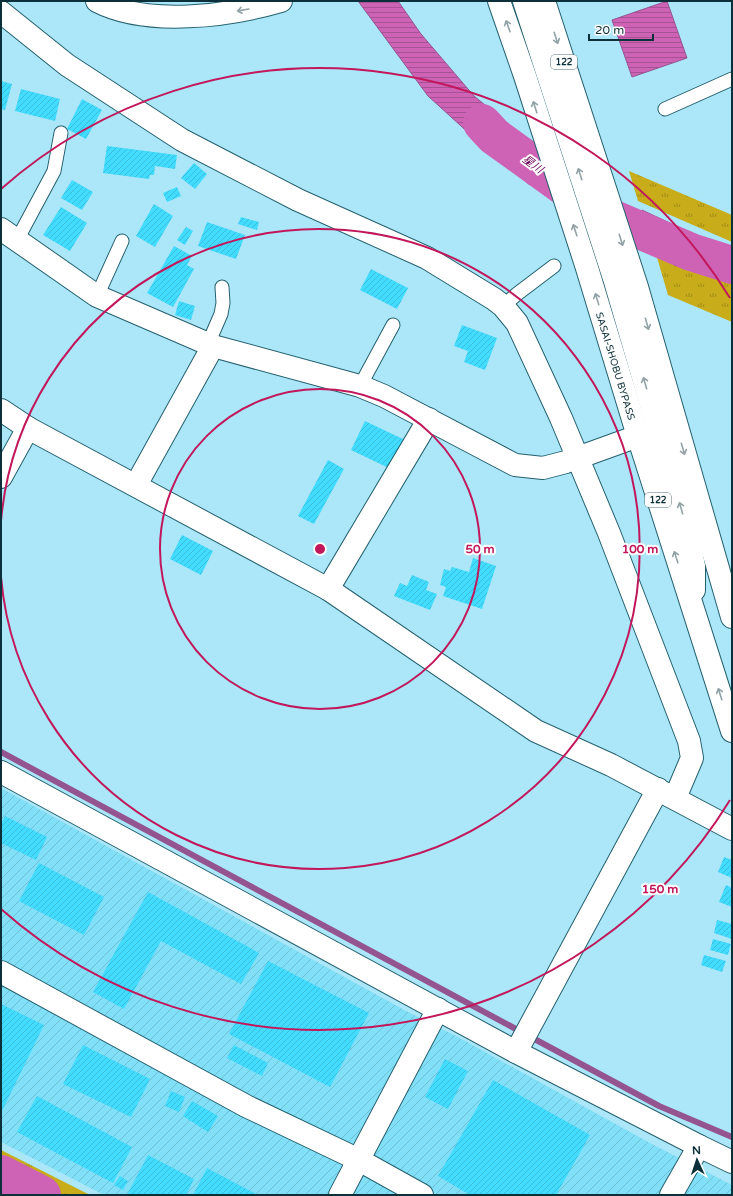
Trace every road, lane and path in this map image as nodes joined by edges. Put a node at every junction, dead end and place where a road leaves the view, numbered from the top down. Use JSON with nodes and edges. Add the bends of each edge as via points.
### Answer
{"nodes":[{"id":1,"x":97,"y":1,"type":"edge"},
{"id":2,"x":281,"y":1,"type":"edge"},
{"id":3,"x":499,"y":1,"type":"edge"},
{"id":4,"x":524,"y":1,"type":"edge"},
{"id":5,"x":544,"y":1,"type":"edge"},
{"id":6,"x":1,"y":12,"type":"edge"},
{"id":7,"x":732,"y":79,"type":"edge"},
{"id":8,"x":665,"y":109,"type":"dead end"},
{"id":9,"x":61,"y":133,"type":"dead end"},
{"id":10,"x":9,"y":235,"type":"edge"},
{"id":11,"x":122,"y":241,"type":"dead end"},
{"id":12,"x":554,"y":266,"type":"dead end"},
{"id":13,"x":222,"y":287,"type":"dead end"},
{"id":14,"x":97,"y":296,"type":"junction"},
{"id":15,"x":503,"y":306,"type":"junction"},
{"id":16,"x":393,"y":325,"type":"dead end"},
{"id":17,"x":211,"y":345,"type":"junction"},
{"id":18,"x":360,"y":386,"type":"junction"},
{"id":19,"x":1,"y":410,"type":"edge"},
{"id":20,"x":428,"y":419,"type":"junction"},
{"id":21,"x":28,"y":428,"type":"junction"},
{"id":22,"x":638,"y":436,"type":"junction"},
{"id":23,"x":577,"y":458,"type":"junction"},
{"id":24,"x":1,"y":477,"type":"edge"},
{"id":25,"x":136,"y":485,"type":"junction"},
{"id":26,"x":726,"y":572,"type":"edge"},
{"id":27,"x":328,"y":589,"type":"junction"},
{"id":28,"x":694,"y":615,"type":"junction"},
{"id":29,"x":732,"y":617,"type":"edge"},
{"id":30,"x":732,"y":731,"type":"edge"},
{"id":31,"x":1,"y":772,"type":"edge"},
{"id":32,"x":666,"y":794,"type":"junction"},
{"id":33,"x":732,"y":829,"type":"edge"},
{"id":34,"x":1,"y":972,"type":"edge"},
{"id":35,"x":438,"y":1010,"type":"junction"},
{"id":36,"x":516,"y":1052,"type":"junction"},
{"id":37,"x":699,"y":1146,"type":"junction"},
{"id":38,"x":359,"y":1160,"type":"junction"},
{"id":39,"x":732,"y":1162,"type":"edge"},
{"id":40,"x":340,"y":1195,"type":"edge"},
{"id":41,"x":422,"y":1195,"type":"edge"},
{"id":42,"x":671,"y":1195,"type":"edge"}],
"edges":[{"from":2,"to":1,"type":"main road","one_way":true,"via":[[216,15],[180,16],[135,14]]},
{"from":22,"to":3,"type":"main road","name":"SASAI-SHOBU BYPASS","number":"122","one_way":true,"via":[[587,268]]},
{"from":28,"to":4,"type":"main road","one_way":true,"via":[[694,566],[685,521],[614,278]]},
{"from":5,"to":26,"type":"main road","number":"122","one_way":true},
{"from":6,"to":15,"type":"main road","via":[[67,65],[182,140],[298,200],[427,258]]},
{"from":7,"to":8,"type":"lane"},
{"from":9,"to":10,"type":"lane","via":[[54,170]]},
{"from":10,"to":14,"type":"main road"},
{"from":11,"to":14,"type":"lane"},
{"from":12,"to":15,"type":"lane"},
{"from":13,"to":17,"type":"lane","via":[[222,314]]},
{"from":14,"to":17,"type":"main road"},
{"from":15,"to":23,"type":"main road","via":[[517,323]]},
{"from":16,"to":18,"type":"lane"},
{"from":17,"to":18,"type":"main road"},
{"from":17,"to":25,"type":"main road"},
{"from":18,"to":20,"type":"main road"},
{"from":19,"to":21,"type":"main road"},
{"from":20,"to":23,"type":"main road","via":[[515,465],[543,468]]},
{"from":20,"to":27,"type":"main road"},
{"from":21,"to":24,"type":"main road"},
{"from":21,"to":25,"type":"main road"},
{"from":22,"to":23,"type":"main road"},
{"from":28,"to":22,"type":"main road","name":"SASAI-SHOBU BYPASS","number":"122","one_way":true},
{"from":23,"to":32,"type":"main road","via":[[609,533],[689,741],[692,758]]},
{"from":25,"to":27,"type":"main road"},
{"from":26,"to":29,"type":"main road","number":"122"},
{"from":27,"to":32,"type":"main road","via":[[536,731],[612,765]]},
{"from":30,"to":28,"type":"main road","name":"SASAI-SHOBU BYPASS","number":"122","one_way":true},
{"from":31,"to":35,"type":"main road"},
{"from":32,"to":33,"type":"main road"},
{"from":32,"to":36,"type":"main road"},
{"from":34,"to":38,"type":"main road","via":[[246,1106]]},
{"from":35,"to":36,"type":"main road"},
{"from":35,"to":38,"type":"main road"},
{"from":36,"to":37,"type":"main road"},
{"from":37,"to":39,"type":"main road"},
{"from":37,"to":42,"type":"main road"},
{"from":38,"to":40,"type":"main road"},
{"from":38,"to":41,"type":"main road"}]}
